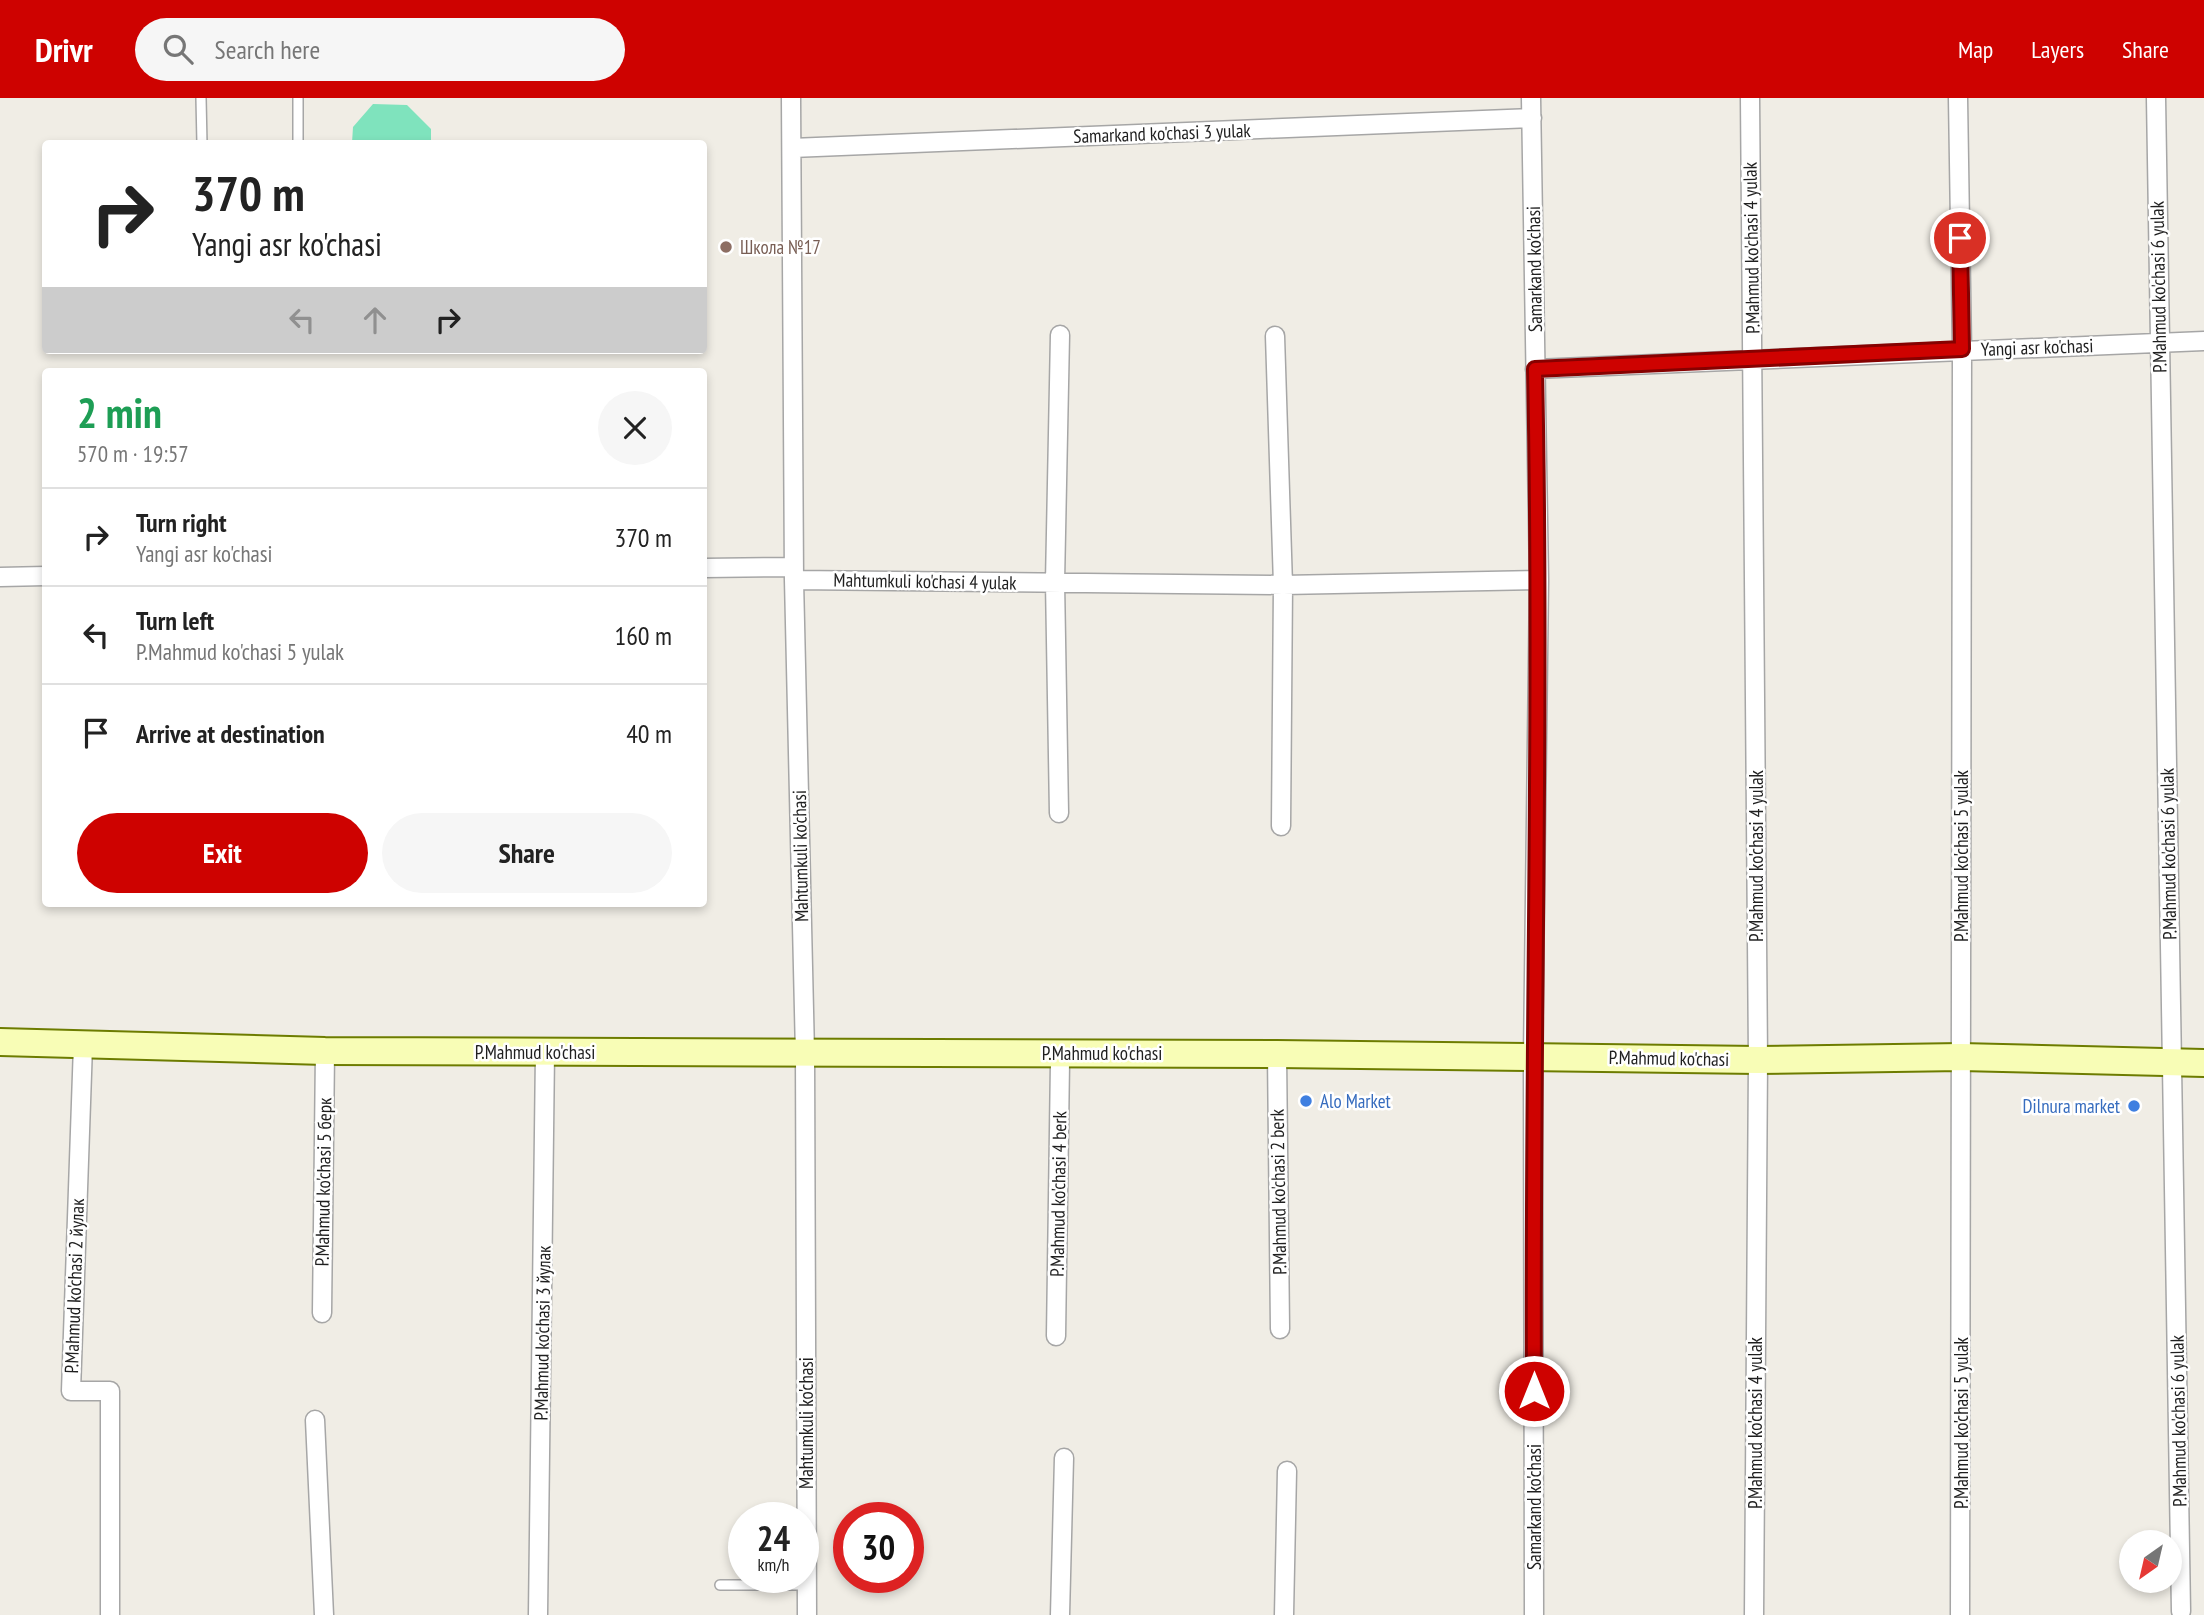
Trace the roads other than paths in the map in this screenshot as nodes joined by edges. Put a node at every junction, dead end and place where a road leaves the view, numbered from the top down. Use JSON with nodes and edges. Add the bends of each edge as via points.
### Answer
{"nodes":[{"id":1,"x":201,"y":98,"type":"edge"},
{"id":2,"x":298,"y":98,"type":"edge"},
{"id":3,"x":791,"y":98,"type":"edge"},
{"id":4,"x":1531,"y":98,"type":"edge"},
{"id":5,"x":1750,"y":98,"type":"edge"},
{"id":6,"x":1958,"y":98,"type":"edge"},
{"id":7,"x":2156,"y":98,"type":"edge"},
{"id":8,"x":1532,"y":118,"type":"junction"},
{"id":9,"x":202,"y":140,"type":"edge"},
{"id":10,"x":298,"y":140,"type":"edge"},
{"id":11,"x":792,"y":148,"type":"junction"},
{"id":12,"x":1060,"y":335,"type":"dead end"},
{"id":13,"x":1275,"y":337,"type":"dead end"},
{"id":14,"x":2204,"y":341,"type":"edge"},
{"id":15,"x":2158,"y":343,"type":"junction"},
{"id":16,"x":1962,"y":349,"type":"junction"},
{"id":17,"x":1752,"y":359,"type":"junction"},
{"id":18,"x":1535,"y":369,"type":"junction"},
{"id":19,"x":707,"y":568,"type":"edge"},
{"id":20,"x":794,"y":574,"type":"junction"},
{"id":21,"x":42,"y":576,"type":"edge"},
{"id":22,"x":0,"y":577,"type":"edge"},
{"id":23,"x":1539,"y":580,"type":"junction"},
{"id":24,"x":1055,"y":582,"type":"junction"},
{"id":25,"x":1283,"y":586,"type":"junction"},
{"id":26,"x":1059,"y":813,"type":"dead end"},
{"id":27,"x":1281,"y":826,"type":"dead end"},
{"id":28,"x":0,"y":1042,"type":"edge"},
{"id":29,"x":83,"y":1045,"type":"junction"},
{"id":30,"x":325,"y":1051,"type":"junction"},
{"id":31,"x":545,"y":1052,"type":"junction"},
{"id":32,"x":1065,"y":1053,"type":"junction"},
{"id":33,"x":804,"y":1054,"type":"junction"},
{"id":34,"x":1277,"y":1054,"type":"junction"},
{"id":35,"x":1533,"y":1056,"type":"junction"},
{"id":36,"x":1961,"y":1057,"type":"junction"},
{"id":37,"x":1758,"y":1060,"type":"junction"},
{"id":38,"x":2204,"y":1063,"type":"edge"},
{"id":39,"x":2171,"y":1064,"type":"junction"},
{"id":40,"x":322,"y":1313,"type":"dead end"},
{"id":41,"x":1280,"y":1329,"type":"dead end"},
{"id":42,"x":1056,"y":1336,"type":"dead end"},
{"id":43,"x":315,"y":1420,"type":"dead end"},
{"id":44,"x":1064,"y":1458,"type":"dead end"},
{"id":45,"x":1287,"y":1471,"type":"dead end"},
{"id":46,"x":807,"y":1502,"type":"edge"},
{"id":47,"x":720,"y":1585,"type":"dead end"},
{"id":48,"x":728,"y":1585,"type":"edge"},
{"id":49,"x":807,"y":1593,"type":"edge"},
{"id":50,"x":2181,"y":1611,"type":"dead end"},
{"id":51,"x":110,"y":1615,"type":"edge"},
{"id":52,"x":324,"y":1615,"type":"edge"},
{"id":53,"x":537,"y":1615,"type":"edge"},
{"id":54,"x":807,"y":1615,"type":"edge"},
{"id":55,"x":1060,"y":1615,"type":"edge"},
{"id":56,"x":1284,"y":1615,"type":"edge"},
{"id":57,"x":1534,"y":1615,"type":"edge"},
{"id":58,"x":1754,"y":1615,"type":"edge"},
{"id":59,"x":1960,"y":1615,"type":"edge"}],
"edges":[{"from":1,"to":9,"type":"lane"},
{"from":2,"to":10,"type":"lane"},
{"from":3,"to":11,"type":"street","name":"Mahtumkuli ko'chasi"},
{"from":4,"to":8,"type":"street","name":"Samarkand ko'chasi"},
{"from":5,"to":17,"type":"street","name":"P.Mahmud ko'chasi 4 yulak"},
{"from":6,"to":16,"type":"street","name":"P.Mahmud ko'chasi 5 yulak"},
{"from":7,"to":15,"type":"street","name":"P.Mahmud ko'chasi 6 yulak"},
{"from":8,"to":11,"type":"street","name":"Samarkand ko'chasi 3 yulak"},
{"from":8,"to":18,"type":"street","name":"Samarkand ko'chasi"},
{"from":11,"to":20,"type":"street","name":"Mahtumkuli ko'chasi"},
{"from":12,"to":24,"type":"street"},
{"from":13,"to":25,"type":"street"},
{"from":14,"to":15,"type":"street","name":"Yangi asr ko'chasi"},
{"from":15,"to":16,"type":"street","name":"Yangi asr ko'chasi"},
{"from":15,"to":39,"type":"street","name":"P.Mahmud ko'chasi 6 yulak"},
{"from":16,"to":17,"type":"street","name":"Yangi asr ko'chasi"},
{"from":16,"to":36,"type":"street","name":"P.Mahmud ko'chasi 5 yulak"},
{"from":17,"to":18,"type":"street","name":"Yangi asr ko'chasi"},
{"from":17,"to":37,"type":"street","name":"P.Mahmud ko'chasi 4 yulak"},
{"from":18,"to":23,"type":"street","name":"Samarkand ko'chasi"},
{"from":19,"to":20,"type":"street","name":"Mahtumkuli ko'chasi 4 yulak"},
{"from":20,"to":24,"type":"street","name":"Mahtumkuli ko'chasi 4 yulak"},
{"from":20,"to":33,"type":"street","name":"Mahtumkuli ko'chasi"},
{"from":21,"to":22,"type":"street"},
{"from":23,"to":25,"type":"street","name":"Mahtumkuli ko'chasi 4 yulak"},
{"from":23,"to":35,"type":"street","name":"Samarkand ko'chasi"},
{"from":24,"to":25,"type":"street","name":"Mahtumkuli ko'chasi 4 yulak"},
{"from":24,"to":26,"type":"street"},
{"from":25,"to":27,"type":"street"},
{"from":28,"to":29,"type":"street","name":"P.Mahmud ko'chasi"},
{"from":29,"to":30,"type":"street","name":"P.Mahmud ko'chasi"},
{"from":29,"to":51,"type":"street","name":"P.Mahmud ko'chasi 2 йулак","via":[[71,1391],[110,1391]]},
{"from":30,"to":31,"type":"street","name":"P.Mahmud ko'chasi"},
{"from":30,"to":40,"type":"street","name":"P.Mahmud ko'chasi 5 берк"},
{"from":31,"to":33,"type":"street","name":"P.Mahmud ko'chasi"},
{"from":31,"to":53,"type":"street","name":"P.Mahmud ko'chasi 3 йулак"},
{"from":32,"to":33,"type":"street","name":"P.Mahmud ko'chasi"},
{"from":32,"to":34,"type":"street","name":"P.Mahmud ko'chasi"},
{"from":32,"to":42,"type":"street","name":"P.Mahmud ko'chasi 4 berk","via":[[1060,1062]]},
{"from":33,"to":46,"type":"street","name":"Mahtumkuli ko'chasi"},
{"from":34,"to":35,"type":"street","name":"P.Mahmud ko'chasi"},
{"from":34,"to":41,"type":"street","name":"P.Mahmud ko'chasi 2 berk"},
{"from":35,"to":37,"type":"street","name":"P.Mahmud ko'chasi"},
{"from":35,"to":57,"type":"street","name":"Samarkand ko'chasi"},
{"from":36,"to":37,"type":"street","name":"P.Mahmud ko'chasi"},
{"from":36,"to":39,"type":"street","name":"P.Mahmud ko'chasi"},
{"from":36,"to":59,"type":"street","name":"P.Mahmud ko'chasi 5 yulak"},
{"from":37,"to":58,"type":"street","name":"P.Mahmud ko'chasi 4 yulak"},
{"from":38,"to":39,"type":"street","name":"P.Mahmud ko'chasi"},
{"from":39,"to":50,"type":"street","name":"P.Mahmud ko'chasi 6 yulak"},
{"from":43,"to":52,"type":"street"},
{"from":44,"to":55,"type":"street"},
{"from":45,"to":56,"type":"street"},
{"from":47,"to":48,"type":"lane"},
{"from":49,"to":54,"type":"street","name":"Mahtumkuli ko'chasi"}]}
